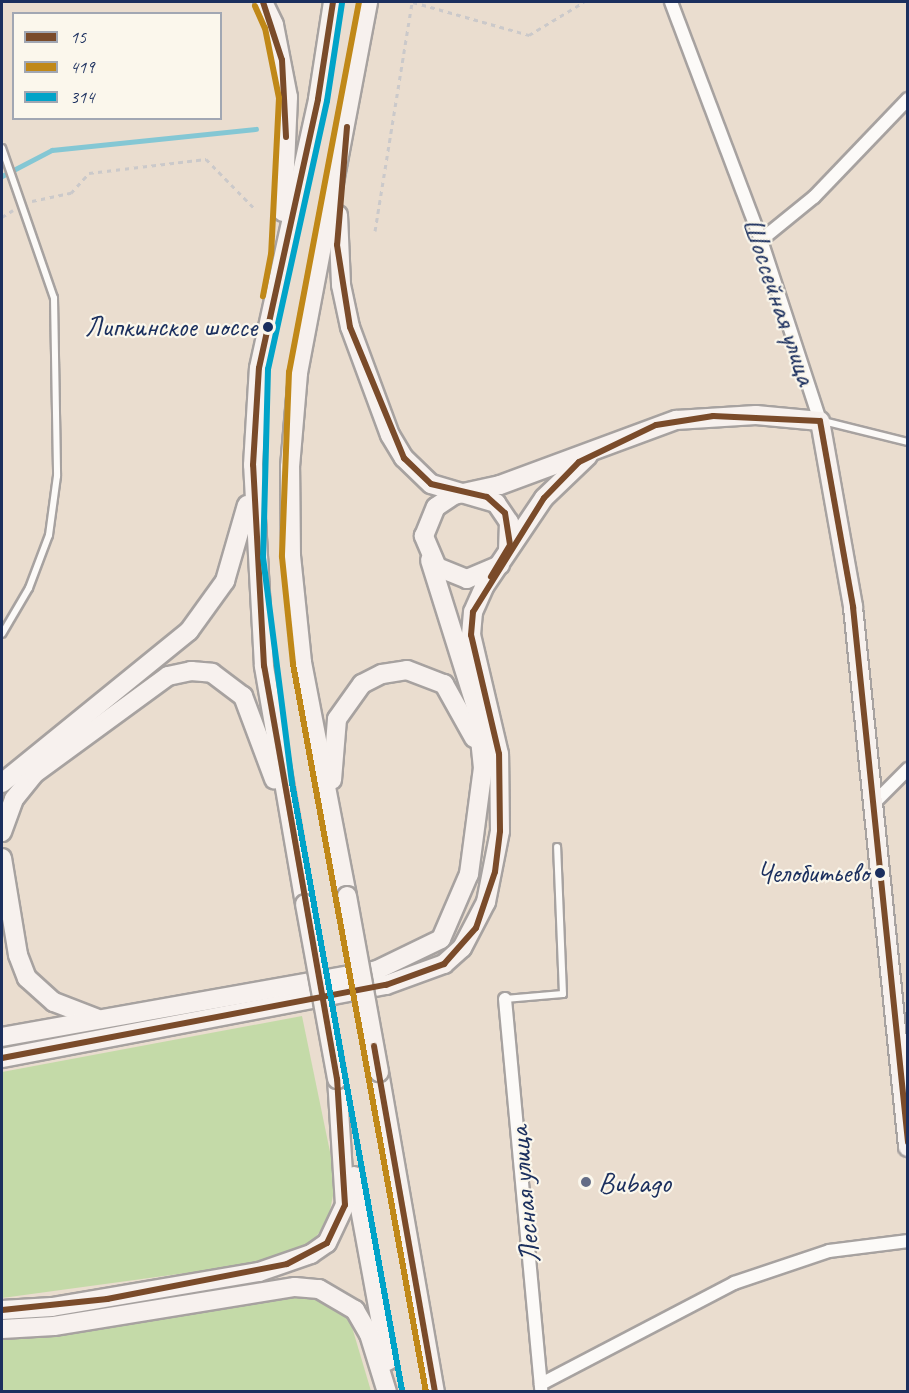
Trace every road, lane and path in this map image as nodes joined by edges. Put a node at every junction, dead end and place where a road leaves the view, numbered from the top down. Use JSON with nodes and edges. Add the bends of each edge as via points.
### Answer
{"nodes":[{"id":1,"x":263,"y":2,"type":"edge"},
{"id":2,"x":333,"y":2,"type":"edge"},
{"id":3,"x":368,"y":2,"type":"edge"},
{"id":4,"x":412,"y":2,"type":"edge"},
{"id":5,"x":584,"y":2,"type":"edge"},
{"id":6,"x":671,"y":2,"type":"edge"},
{"id":7,"x":908,"y":99,"type":"edge"},
{"id":8,"x":2,"y":147,"type":"edge"},
{"id":9,"x":340,"y":168,"type":"junction"},
{"id":10,"x":24,"y":203,"type":"junction"},
{"id":11,"x":254,"y":208,"type":"dead end"},
{"id":12,"x":2,"y":217,"type":"edge"},
{"id":13,"x":375,"y":231,"type":"dead end"},
{"id":14,"x":762,"y":240,"type":"junction"},
{"id":15,"x":280,"y":255,"type":"junction"},
{"id":16,"x":820,"y":421,"type":"junction"},
{"id":17,"x":638,"y":431,"type":"junction"},
{"id":18,"x":908,"y":442,"type":"edge"},
{"id":19,"x":253,"y":465,"type":"junction"},
{"id":20,"x":463,"y":493,"type":"junction"},
{"id":21,"x":426,"y":547,"type":"junction"},
{"id":22,"x":503,"y":560,"type":"junction"},
{"id":23,"x":2,"y":634,"type":"edge"},
{"id":24,"x":908,"y":769,"type":"edge"},
{"id":25,"x":2,"y":783,"type":"edge"},
{"id":26,"x":875,"y":802,"type":"junction"},
{"id":27,"x":481,"y":811,"type":"junction"},
{"id":28,"x":2,"y":832,"type":"edge"},
{"id":29,"x":336,"y":842,"type":"junction"},
{"id":30,"x":294,"y":843,"type":"junction"},
{"id":31,"x":557,"y":847,"type":"dead end"},
{"id":32,"x":2,"y":858,"type":"edge"},
{"id":33,"x":505,"y":999,"type":"joint"},
{"id":34,"x":98,"y":1018,"type":"junction"},
{"id":35,"x":2,"y":1037,"type":"edge"},
{"id":36,"x":2,"y":1058,"type":"edge"},
{"id":37,"x":337,"y":1080,"type":"junction"},
{"id":38,"x":908,"y":1147,"type":"edge"},
{"id":39,"x":908,"y":1241,"type":"edge"},
{"id":40,"x":2,"y":1310,"type":"edge"},
{"id":41,"x":2,"y":1329,"type":"edge"},
{"id":42,"x":541,"y":1388,"type":"edge"},
{"id":43,"x":387,"y":1392,"type":"edge"},
{"id":44,"x":393,"y":1392,"type":"edge"},
{"id":45,"x":435,"y":1392,"type":"edge"}],
"edges":[{"from":1,"to":15,"type":"street","via":[[274,25],[288,97]]},
{"from":2,"to":15,"type":"street","via":[[318,99]]},
{"from":3,"to":9,"type":"street"},
{"from":4,"to":5,"type":"path","via":[[529,35]]},
{"from":4,"to":13,"type":"path"},
{"from":6,"to":14,"type":"street","name":"Шоссейная улица"},
{"from":7,"to":14,"type":"street","via":[[814,198]]},
{"from":8,"to":10,"type":"lane"},
{"from":9,"to":20,"type":"street","via":[[341,285],[350,327],[390,435],[417,474]]},
{"from":9,"to":29,"type":"street","via":[[298,373],[290,466],[291,556],[302,662]]},
{"from":10,"to":11,"type":"path","via":[[71,193],[89,173],[206,159]]},
{"from":10,"to":12,"type":"path"},
{"from":10,"to":23,"type":"lane","via":[[54,298],[57,476],[48,535],[29,588]]},
{"from":14,"to":16,"type":"street","name":"Шоссейная улица"},
{"from":15,"to":19,"type":"street","via":[[259,368]]},
{"from":16,"to":17,"type":"street","via":[[713,416]]},
{"from":16,"to":18,"type":"lane"},
{"from":16,"to":26,"type":"street","name":"Шоссейная улица","via":[[847,567]]},
{"from":17,"to":20,"type":"street","via":[[500,485]]},
{"from":17,"to":22,"type":"street","via":[[566,473]]},
{"from":19,"to":25,"type":"street","via":[[236,550],[210,606],[189,631]]},
{"from":19,"to":30,"type":"street","via":[[264,666]]},
{"from":20,"to":21,"type":"street","via":[[445,499],[429,516]]},
{"from":20,"to":22,"type":"street","via":[[487,497],[505,513],[511,532]]},
{"from":21,"to":22,"type":"street","via":[[437,567],[454,577],[479,578]]},
{"from":21,"to":27,"type":"street","via":[[477,710],[483,768]]},
{"from":22,"to":36,"type":"street","via":[[473,612],[471,635],[499,754],[500,831],[486,902],[462,948],[444,964],[386,985]]},
{"from":24,"to":26,"type":"street"},
{"from":26,"to":38,"type":"street","name":"Шоссейная улица"},
{"from":27,"to":29,"type":"street","via":[[477,747],[444,684],[406,670],[382,674],[362,684],[337,719],[332,766]]},
{"from":27,"to":34,"type":"street","via":[[452,924],[421,953],[376,970]]},
{"from":28,"to":30,"type":"street","via":[[14,799],[34,774],[168,676],[191,672],[212,673],[243,696]]},
{"from":29,"to":45,"type":"street","bridge":true},
{"from":30,"to":37,"type":"street","bridge":true},
{"from":31,"to":33,"type":"lane","via":[[563,994]]},
{"from":32,"to":34,"type":"street","via":[[18,955],[27,978],[54,1002]]},
{"from":33,"to":42,"type":"street","name":"Лесная улица"},
{"from":34,"to":35,"type":"street"},
{"from":37,"to":40,"type":"street","via":[[345,1205],[327,1244],[311,1254],[236,1276],[52,1307]]},
{"from":37,"to":44,"type":"street"},
{"from":39,"to":42,"type":"street","via":[[829,1251],[734,1283]]},
{"from":41,"to":43,"type":"street","via":[[54,1326],[273,1289],[319,1289],[355,1310]]}]}
